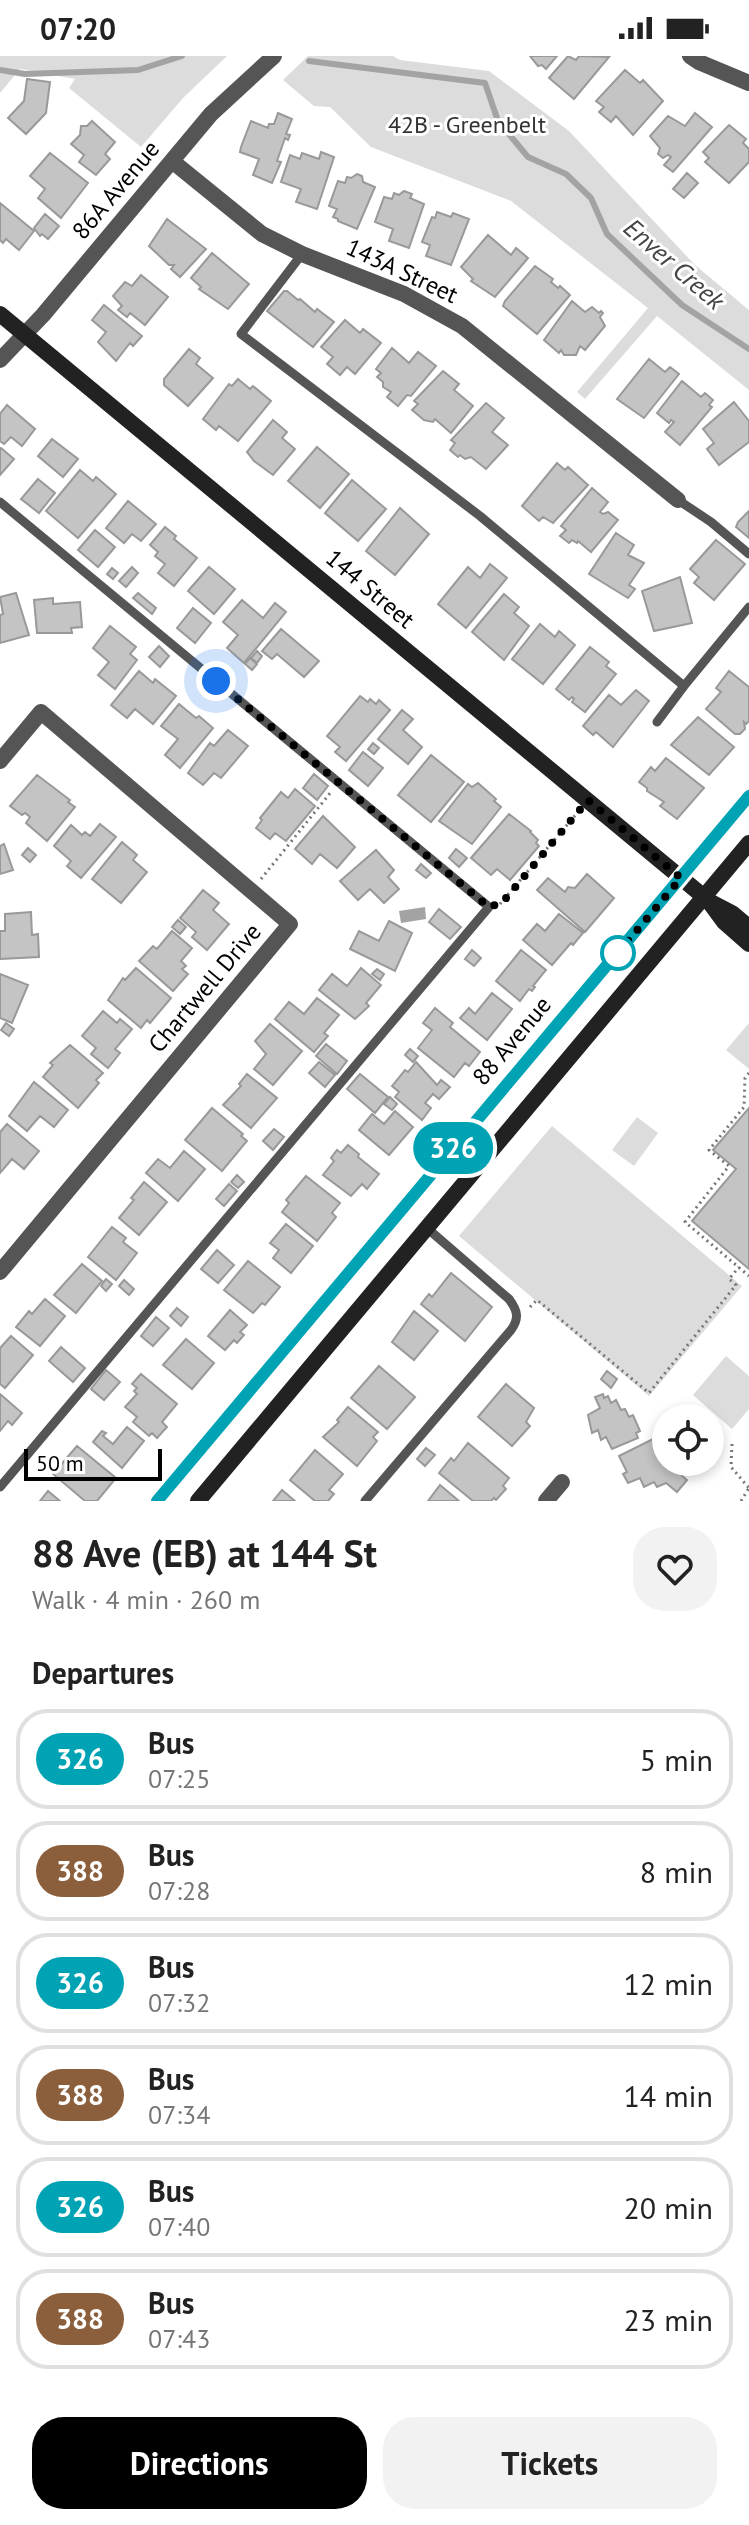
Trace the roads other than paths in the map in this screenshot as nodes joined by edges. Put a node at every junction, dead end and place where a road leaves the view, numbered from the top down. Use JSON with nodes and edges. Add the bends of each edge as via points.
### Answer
{"nodes":[{"id":1,"x":274,"y":56,"type":"edge"},
{"id":2,"x":690,"y":56,"type":"edge"},
{"id":3,"x":749,"y":83,"type":"edge"},
{"id":4,"x":172,"y":161,"type":"junction"},
{"id":5,"x":302,"y":254,"type":"junction"},
{"id":6,"x":0,"y":314,"type":"edge"},
{"id":7,"x":25,"y":334,"type":"junction"},
{"id":8,"x":0,"y":360,"type":"edge"},
{"id":9,"x":678,"y":500,"type":"joint"},
{"id":10,"x":0,"y":502,"type":"edge"},
{"id":11,"x":749,"y":554,"type":"edge"},
{"id":12,"x":749,"y":607,"type":"edge"},
{"id":13,"x":684,"y":686,"type":"junction"},
{"id":14,"x":657,"y":722,"type":"dead end"},
{"id":15,"x":0,"y":761,"type":"edge"},
{"id":16,"x":749,"y":796,"type":"edge"},
{"id":17,"x":749,"y":843,"type":"edge"},
{"id":18,"x":681,"y":878,"type":"junction"},
{"id":19,"x":706,"y":899,"type":"junction"},
{"id":20,"x":749,"y":927,"type":"edge"},
{"id":21,"x":749,"y":944,"type":"edge"},
{"id":22,"x":428,"y":1229,"type":"junction"},
{"id":23,"x":0,"y":1272,"type":"edge"},
{"id":24,"x":562,"y":1482,"type":"dead end"},
{"id":25,"x":0,"y":1487,"type":"edge"},
{"id":26,"x":157,"y":1501,"type":"edge"},
{"id":27,"x":198,"y":1501,"type":"edge"},
{"id":28,"x":365,"y":1501,"type":"edge"},
{"id":29,"x":546,"y":1501,"type":"edge"}],
"edges":[{"from":1,"to":4,"type":"street","name":"86A Avenue","via":[[226,99]]},
{"from":2,"to":3,"type":"street"},
{"from":4,"to":5,"type":"street","name":"143A Street","via":[[247,223]]},
{"from":4,"to":7,"type":"street","name":"86A Avenue"},
{"from":5,"to":9,"type":"street","name":"143A Street","via":[[404,294],[462,326]]},
{"from":5,"to":13,"type":"lane","via":[[241,334],[480,516]]},
{"from":6,"to":7,"type":"main road","name":"144 Street"},
{"from":7,"to":8,"type":"street","name":"86A Avenue"},
{"from":7,"to":18,"type":"main road","name":"144 Street"},
{"from":9,"to":11,"type":"lane"},
{"from":10,"to":25,"type":"lane","via":[[489,907]]},
{"from":12,"to":13,"type":"lane"},
{"from":13,"to":14,"type":"lane"},
{"from":15,"to":23,"type":"street","name":"Chartwell Drive","via":[[41,712],[290,924]]},
{"from":16,"to":18,"type":"main road","name":"88 Avenue"},
{"from":17,"to":19,"type":"main road"},
{"from":18,"to":19,"type":"main road","name":"144 Street"},
{"from":18,"to":26,"type":"main road","name":"88 Avenue"},
{"from":19,"to":20,"type":"main road","name":"144 Street"},
{"from":19,"to":21,"type":"main road","name":"144 Street"},
{"from":19,"to":22,"type":"main road"},
{"from":22,"to":27,"type":"main road"},
{"from":22,"to":28,"type":"lane","via":[[509,1299],[517,1317]]},
{"from":24,"to":29,"type":"street"}]}
